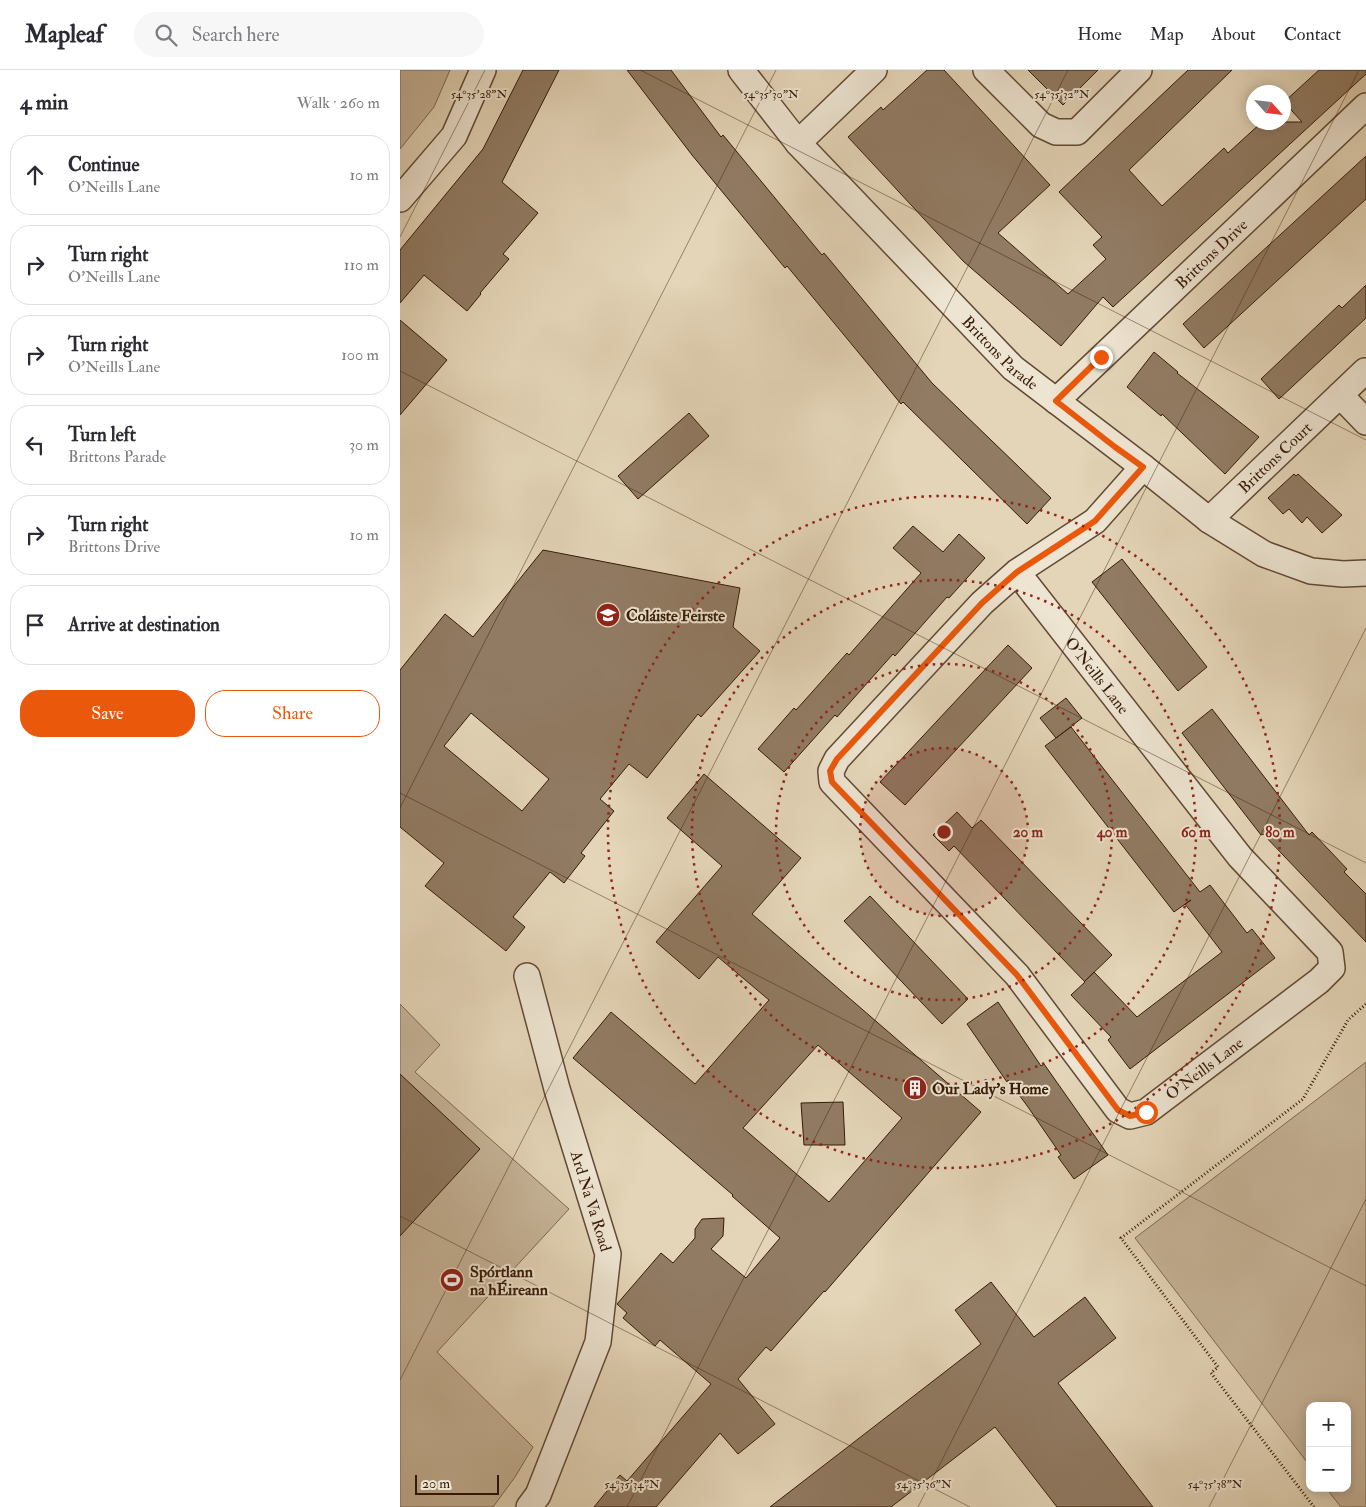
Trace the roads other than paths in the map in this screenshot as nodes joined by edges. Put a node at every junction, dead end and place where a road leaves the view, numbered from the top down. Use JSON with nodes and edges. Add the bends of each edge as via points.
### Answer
{"nodes":[{"id":1,"x":483,"y":70,"type":"edge"},
{"id":2,"x":741,"y":70,"type":"edge"},
{"id":3,"x":874,"y":70,"type":"edge"},
{"id":4,"x":986,"y":70,"type":"edge"},
{"id":5,"x":1139,"y":70,"type":"edge"},
{"id":6,"x":1366,"y":106,"type":"edge"},
{"id":7,"x":798,"y":143,"type":"junction"},
{"id":8,"x":400,"y":199,"type":"edge"},
{"id":9,"x":1365,"y":371,"type":"edge"},
{"id":10,"x":1340,"y":395,"type":"junction"},
{"id":11,"x":1056,"y":401,"type":"junction"},
{"id":12,"x":1366,"y":422,"type":"edge"},
{"id":13,"x":1143,"y":467,"type":"junction"},
{"id":14,"x":1209,"y":520,"type":"junction"},
{"id":15,"x":1017,"y":572,"type":"junction"},
{"id":16,"x":1366,"y":573,"type":"edge"},
{"id":17,"x":526,"y":976,"type":"dead end"},
{"id":18,"x":529,"y":1507,"type":"edge"}],
"edges":[{"from":1,"to":8,"type":"street","via":[[454,136]]},
{"from":2,"to":7,"type":"street","name":"Brittons Parade"},
{"from":3,"to":7,"type":"street"},
{"from":4,"to":5,"type":"street","via":[[1042,125],[1056,132],[1077,132]]},
{"from":6,"to":11,"type":"street","name":"Brittons Drive"},
{"from":7,"to":11,"type":"street","name":"Brittons Parade","via":[[1013,368]]},
{"from":9,"to":10,"type":"street","name":"Brittons Court"},
{"from":10,"to":12,"type":"street"},
{"from":10,"to":14,"type":"street","name":"Brittons Court"},
{"from":11,"to":13,"type":"street","name":"Brittons Parade"},
{"from":13,"to":14,"type":"street","name":"Brittons Parade"},
{"from":13,"to":15,"type":"street","name":"O'Neills Lane","via":[[1095,521]]},
{"from":14,"to":16,"type":"street","name":"Brittons Parade","via":[[1264,554],[1312,571]]},
{"from":15,"to":15,"type":"street","name":"O'Neills Lane","via":[[1240,857],[1330,952],[1332,968],[1319,981],[1146,1112],[1130,1116],[1118,1110],[1017,975],[832,782],[830,771],[837,759],[982,603]]},
{"from":17,"to":18,"type":"street","name":"Ard Na Va Road","via":[[608,1254],[598,1342],[538,1495]]}]}
